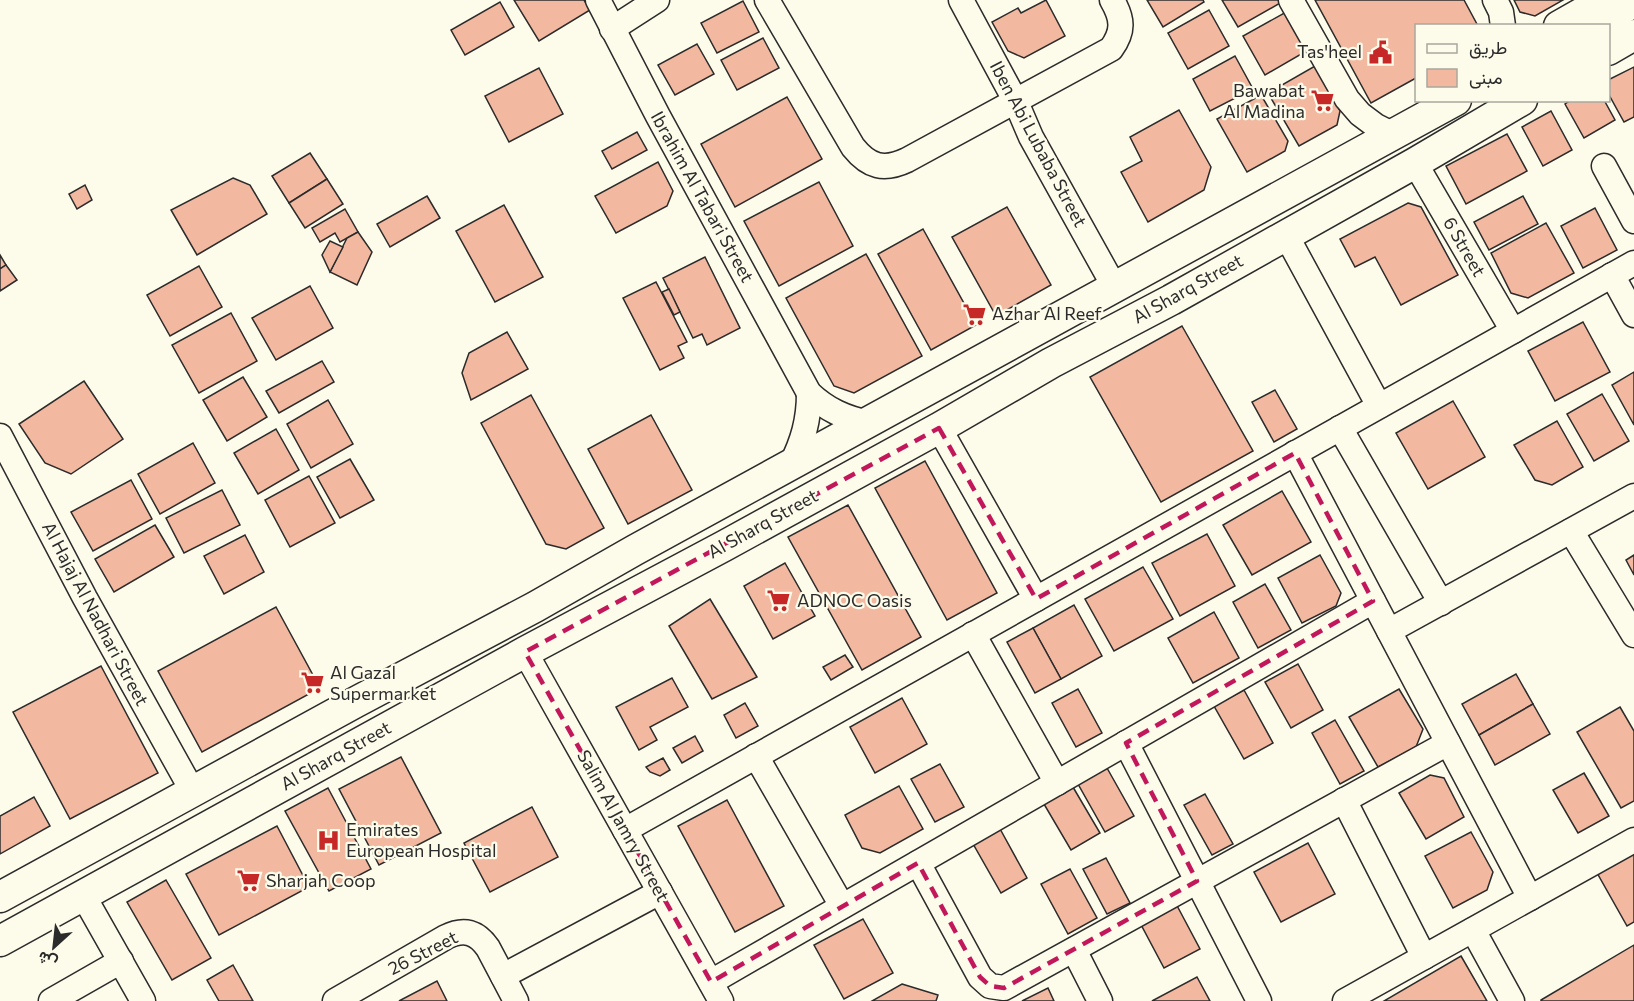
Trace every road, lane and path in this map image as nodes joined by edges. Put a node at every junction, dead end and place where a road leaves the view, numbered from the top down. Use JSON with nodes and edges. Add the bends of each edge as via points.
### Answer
{"nodes":[{"id":1,"x":598,"y":0,"type":"edge"},
{"id":2,"x":657,"y":0,"type":"edge"},
{"id":3,"x":766,"y":0,"type":"edge"},
{"id":4,"x":961,"y":0,"type":"edge"},
{"id":5,"x":1112,"y":0,"type":"edge"},
{"id":6,"x":1291,"y":0,"type":"edge"},
{"id":7,"x":1496,"y":0,"type":"edge"},
{"id":8,"x":1605,"y":0,"type":"edge"},
{"id":9,"x":1634,"y":2,"type":"edge"},
{"id":10,"x":1503,"y":24,"type":"edge"},
{"id":11,"x":1563,"y":24,"type":"edge"},
{"id":12,"x":1596,"y":24,"type":"edge"},
{"id":13,"x":612,"y":29,"type":"junction"},
{"id":14,"x":1634,"y":35,"type":"edge"},
{"id":15,"x":1610,"y":49,"type":"edge"},
{"id":16,"x":1634,"y":52,"type":"edge"},
{"id":17,"x":1610,"y":66,"type":"edge"},
{"id":18,"x":1016,"y":102,"type":"junction"},
{"id":19,"x":1452,"y":102,"type":"edge"},
{"id":20,"x":1519,"y":102,"type":"edge"},
{"id":21,"x":1394,"y":135,"type":"junction"},
{"id":22,"x":1415,"y":163,"type":"junction"},
{"id":23,"x":1604,"y":166,"type":"dead end"},
{"id":24,"x":1634,"y":220,"type":"edge"},
{"id":25,"x":1286,"y":235,"type":"junction"},
{"id":26,"x":1634,"y":262,"type":"edge"},
{"id":27,"x":1612,"y":275,"type":"junction"},
{"id":28,"x":1115,"y":288,"type":"junction"},
{"id":29,"x":1634,"y":315,"type":"edge"},
{"id":30,"x":1513,"y":331,"type":"junction"},
{"id":31,"x":809,"y":393,"type":"junction"},
{"id":32,"x":1379,"y":406,"type":"junction"},
{"id":33,"x":869,"y":423,"type":"junction"},
{"id":34,"x":939,"y":428,"type":"junction"},
{"id":35,"x":1340,"y":428,"type":"junction"},
{"id":36,"x":0,"y":436,"type":"edge"},
{"id":37,"x":1295,"y":453,"type":"junction"},
{"id":38,"x":791,"y":465,"type":"junction"},
{"id":39,"x":1634,"y":496,"type":"edge"},
{"id":40,"x":1571,"y":531,"type":"junction"},
{"id":41,"x":1036,"y":599,"type":"junction"},
{"id":42,"x":1373,"y":601,"type":"junction"},
{"id":43,"x":1441,"y":603,"type":"junction"},
{"id":44,"x":1389,"y":631,"type":"junction"},
{"id":45,"x":973,"y":634,"type":"junction"},
{"id":46,"x":1634,"y":635,"type":"edge"},
{"id":47,"x":525,"y":652,"type":"junction"},
{"id":48,"x":1126,"y":743,"type":"junction"},
{"id":49,"x":1448,"y":743,"type":"junction"},
{"id":50,"x":756,"y":756,"type":"junction"},
{"id":51,"x":1057,"y":783,"type":"junction"},
{"id":52,"x":193,"y":792,"type":"junction"},
{"id":53,"x":1344,"y":800,"type":"junction"},
{"id":54,"x":625,"y":830,"type":"junction"},
{"id":55,"x":1634,"y":840,"type":"edge"},
{"id":56,"x":918,"y":862,"type":"junction"},
{"id":57,"x":1197,"y":881,"type":"junction"},
{"id":58,"x":660,"y":892,"type":"junction"},
{"id":59,"x":83,"y":895,"type":"junction"},
{"id":60,"x":0,"y":897,"type":"edge"},
{"id":61,"x":1530,"y":898,"type":"junction"},
{"id":62,"x":842,"y":906,"type":"junction"},
{"id":63,"x":1473,"y":930,"type":"junction"},
{"id":64,"x":0,"y":941,"type":"edge"},
{"id":65,"x":1074,"y":950,"type":"junction"},
{"id":66,"x":1424,"y":957,"type":"junction"},
{"id":67,"x":121,"y":961,"type":"junction"},
{"id":68,"x":503,"y":976,"type":"junction"},
{"id":69,"x":716,"y":991,"type":"edge"},
{"id":70,"x":51,"y":1001,"type":"edge"},
{"id":71,"x":143,"y":1001,"type":"edge"},
{"id":72,"x":335,"y":1001,"type":"edge"},
{"id":73,"x":516,"y":1001,"type":"edge"},
{"id":74,"x":1100,"y":1001,"type":"edge"},
{"id":75,"x":1259,"y":1001,"type":"edge"},
{"id":76,"x":1345,"y":1001,"type":"edge"},
{"id":77,"x":1512,"y":1001,"type":"edge"}],
"edges":[{"from":1,"to":13,"type":"street","name":"Ibrahim Al Tabari Street"},
{"from":2,"to":13,"type":"street"},
{"from":3,"to":18,"type":"street","via":[[853,147],[871,164],[896,165]]},
{"from":4,"to":18,"type":"street","name":"Iben Abi Lubaba Street"},
{"from":5,"to":18,"type":"street","via":[[1121,28],[1111,49]]},
{"from":6,"to":21,"type":"street","via":[[1347,99],[1360,114]]},
{"from":7,"to":10,"type":"street"},
{"from":8,"to":11,"type":"main road"},
{"from":9,"to":12,"type":"main road"},
{"from":13,"to":31,"type":"street","name":"Ibrahim Al Tabari Street"},
{"from":14,"to":15,"type":"main road"},
{"from":16,"to":17,"type":"main road"},
{"from":18,"to":28,"type":"street","name":"Iben Abi Lubaba Street","via":[[1031,137]]},
{"from":19,"to":21,"type":"main road","name":"Al Sharq Street"},
{"from":20,"to":22,"type":"main road","name":"Al Sharq Street"},
{"from":21,"to":28,"type":"main road","name":"Al Sharq Street"},
{"from":22,"to":25,"type":"main road","name":"Al Sharq Street"},
{"from":22,"to":30,"type":"street","name":"6 Street"},
{"from":23,"to":24,"type":"street"},
{"from":25,"to":32,"type":"street"},
{"from":25,"to":34,"type":"main road","name":"Al Sharq Street"},
{"from":26,"to":27,"type":"street"},
{"from":27,"to":29,"type":"street"},
{"from":27,"to":30,"type":"street"},
{"from":28,"to":33,"type":"main road","name":"Al Sharq Street"},
{"from":30,"to":32,"type":"street"},
{"from":31,"to":33,"type":"street","name":"Ibrahim Al Tabari Street","via":[[836,414]]},
{"from":31,"to":38,"type":"street","via":[[806,430]]},
{"from":32,"to":35,"type":"street"},
{"from":33,"to":38,"type":"main road","name":"Al Sharq Street"},
{"from":34,"to":41,"type":"street"},
{"from":34,"to":47,"type":"main road","name":"Al Sharq Street"},
{"from":35,"to":37,"type":"street"},
{"from":35,"to":43,"type":"street"},
{"from":36,"to":52,"type":"street","name":"Al Hajaj Al Nadhari Street"},
{"from":37,"to":41,"type":"street"},
{"from":37,"to":42,"type":"street"},
{"from":38,"to":52,"type":"main road","name":"Al Sharq Street"},
{"from":39,"to":40,"type":"street"},
{"from":40,"to":43,"type":"street"},
{"from":40,"to":46,"type":"street"},
{"from":41,"to":45,"type":"street"},
{"from":42,"to":44,"type":"street"},
{"from":42,"to":48,"type":"street"},
{"from":43,"to":44,"type":"street"},
{"from":44,"to":49,"type":"street"},
{"from":45,"to":50,"type":"street"},
{"from":45,"to":51,"type":"street"},
{"from":47,"to":54,"type":"street","name":"Salim Al Jamry Street"},
{"from":47,"to":59,"type":"main road","name":"Al Sharq Street"},
{"from":48,"to":51,"type":"street"},
{"from":48,"to":57,"type":"street"},
{"from":49,"to":53,"type":"street"},
{"from":49,"to":61,"type":"street"},
{"from":50,"to":54,"type":"street"},
{"from":50,"to":62,"type":"street"},
{"from":51,"to":56,"type":"street"},
{"from":52,"to":60,"type":"main road","name":"Al Sharq Street"},
{"from":53,"to":57,"type":"street"},
{"from":53,"to":66,"type":"street"},
{"from":54,"to":58,"type":"street","name":"Salim Al Jamry Street"},
{"from":55,"to":61,"type":"street"},
{"from":56,"to":62,"type":"street"},
{"from":56,"to":65,"type":"street","via":[[980,977],[990,986],[1010,985]]},
{"from":57,"to":65,"type":"street"},
{"from":57,"to":75,"type":"street"},
{"from":58,"to":68,"type":"street"},
{"from":58,"to":69,"type":"street","name":"Salim Al Jamry Street"},
{"from":59,"to":64,"type":"main road","name":"Al Sharq Street"},
{"from":59,"to":67,"type":"street"},
{"from":61,"to":63,"type":"street"},
{"from":62,"to":69,"type":"street"},
{"from":63,"to":66,"type":"street"},
{"from":63,"to":77,"type":"street"},
{"from":65,"to":74,"type":"street"},
{"from":66,"to":76,"type":"street"},
{"from":67,"to":70,"type":"street"},
{"from":67,"to":71,"type":"street"},
{"from":68,"to":72,"type":"street","name":"26 Street","via":[[483,940],[474,934],[455,933]]},
{"from":68,"to":73,"type":"street","name":"26 Street"}]}
